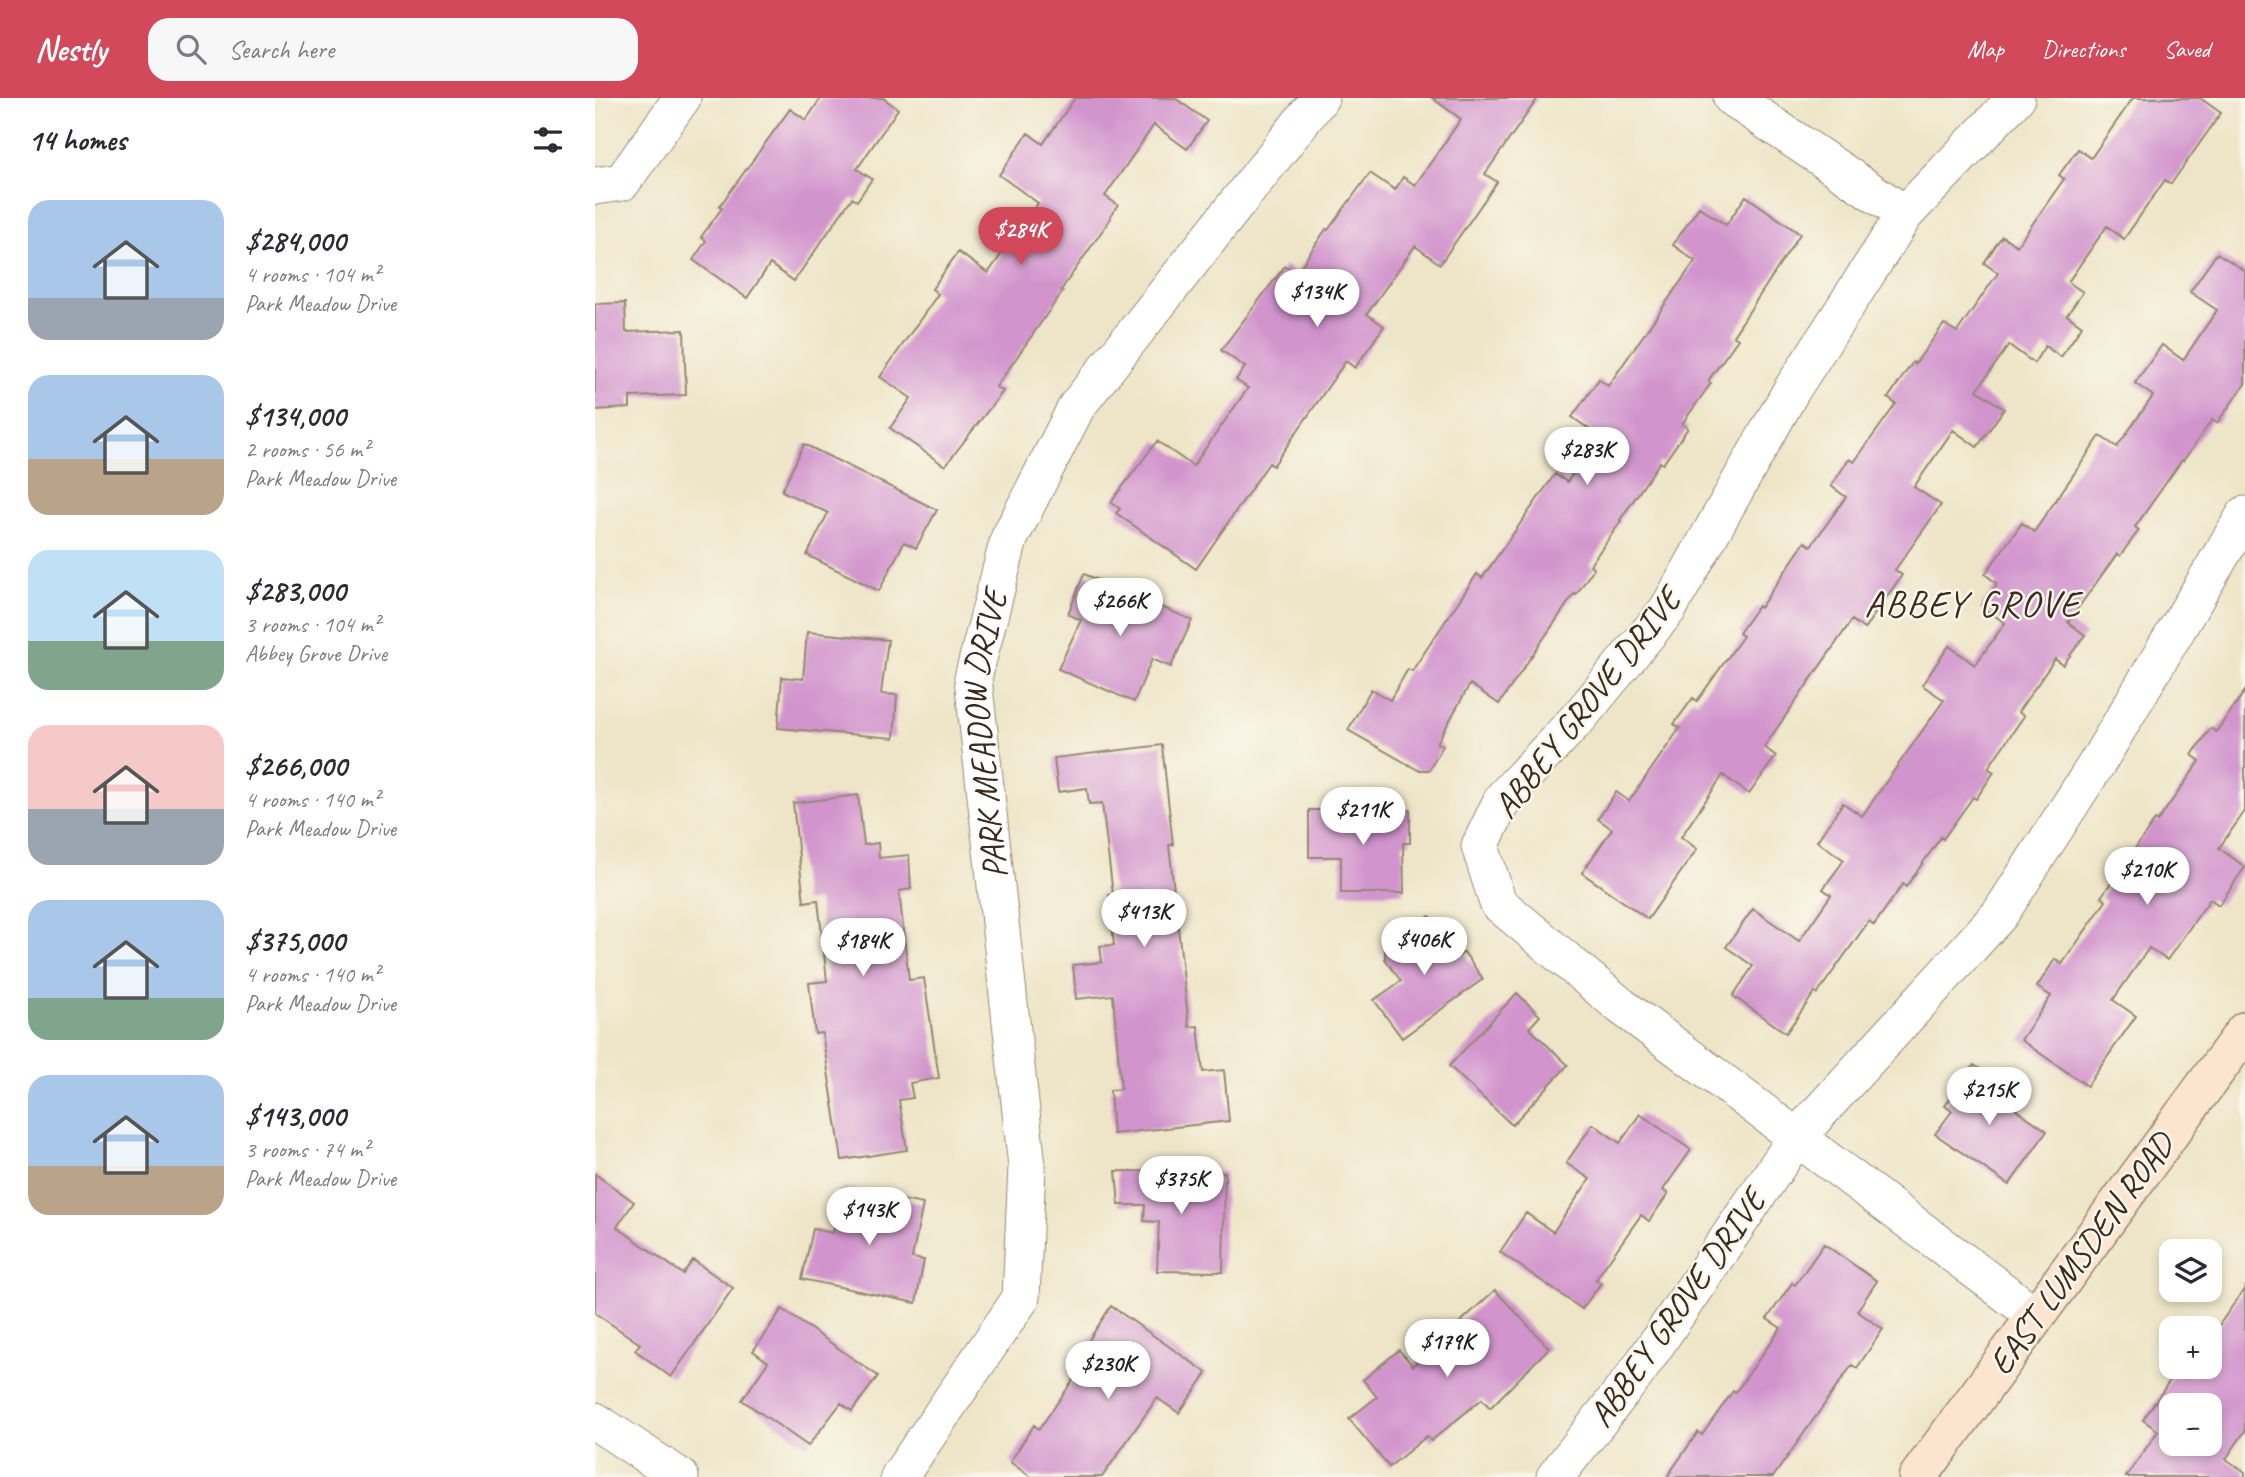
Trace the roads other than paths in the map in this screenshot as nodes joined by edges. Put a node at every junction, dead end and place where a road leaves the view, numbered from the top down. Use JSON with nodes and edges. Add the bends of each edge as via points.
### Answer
{"nodes":[{"id":1,"x":682,"y":98,"type":"edge"},
{"id":2,"x":1320,"y":98,"type":"edge"},
{"id":3,"x":1732,"y":98,"type":"edge"},
{"id":4,"x":2016,"y":98,"type":"edge"},
{"id":5,"x":595,"y":186,"type":"edge"},
{"id":6,"x":1905,"y":214,"type":"junction"},
{"id":7,"x":2245,"y":515,"type":"edge"},
{"id":8,"x":2245,"y":1031,"type":"edge"},
{"id":9,"x":1797,"y":1137,"type":"junction"},
{"id":10,"x":2035,"y":1315,"type":"junction"},
{"id":11,"x":595,"y":1421,"type":"edge"},
{"id":12,"x":680,"y":1477,"type":"edge"},
{"id":13,"x":899,"y":1477,"type":"edge"},
{"id":14,"x":1555,"y":1477,"type":"edge"},
{"id":15,"x":1918,"y":1477,"type":"edge"}],
"edges":[{"from":1,"to":5,"type":"street","via":[[622,182]]},
{"from":2,"to":13,"type":"street","name":"PARK MEADOW DRIVE","via":[[1077,406],[1009,539],[973,678],[1027,1166],[1021,1298]]},
{"from":3,"to":6,"type":"street"},
{"from":4,"to":6,"type":"street","name":"ABBEY GROVE DRIVE"},
{"from":6,"to":9,"type":"street","name":"ABBEY GROVE DRIVE","via":[[1791,391],[1668,609],[1581,715],[1503,798],[1481,846],[1498,903],[1621,1006]]},
{"from":7,"to":9,"type":"street","name":"ABBEY GROVE DRIVE","via":[[2099,760],[2000,914]]},
{"from":8,"to":10,"type":"street","name":"EAST LUMSDEN ROAD"},
{"from":9,"to":10,"type":"street","name":"ABBEY GROVE DRIVE"},
{"from":9,"to":14,"type":"street","name":"ABBEY GROVE DRIVE","via":[[1638,1371]]},
{"from":10,"to":15,"type":"street","name":"EAST LUMSDEN ROAD"},
{"from":11,"to":12,"type":"street"}]}
